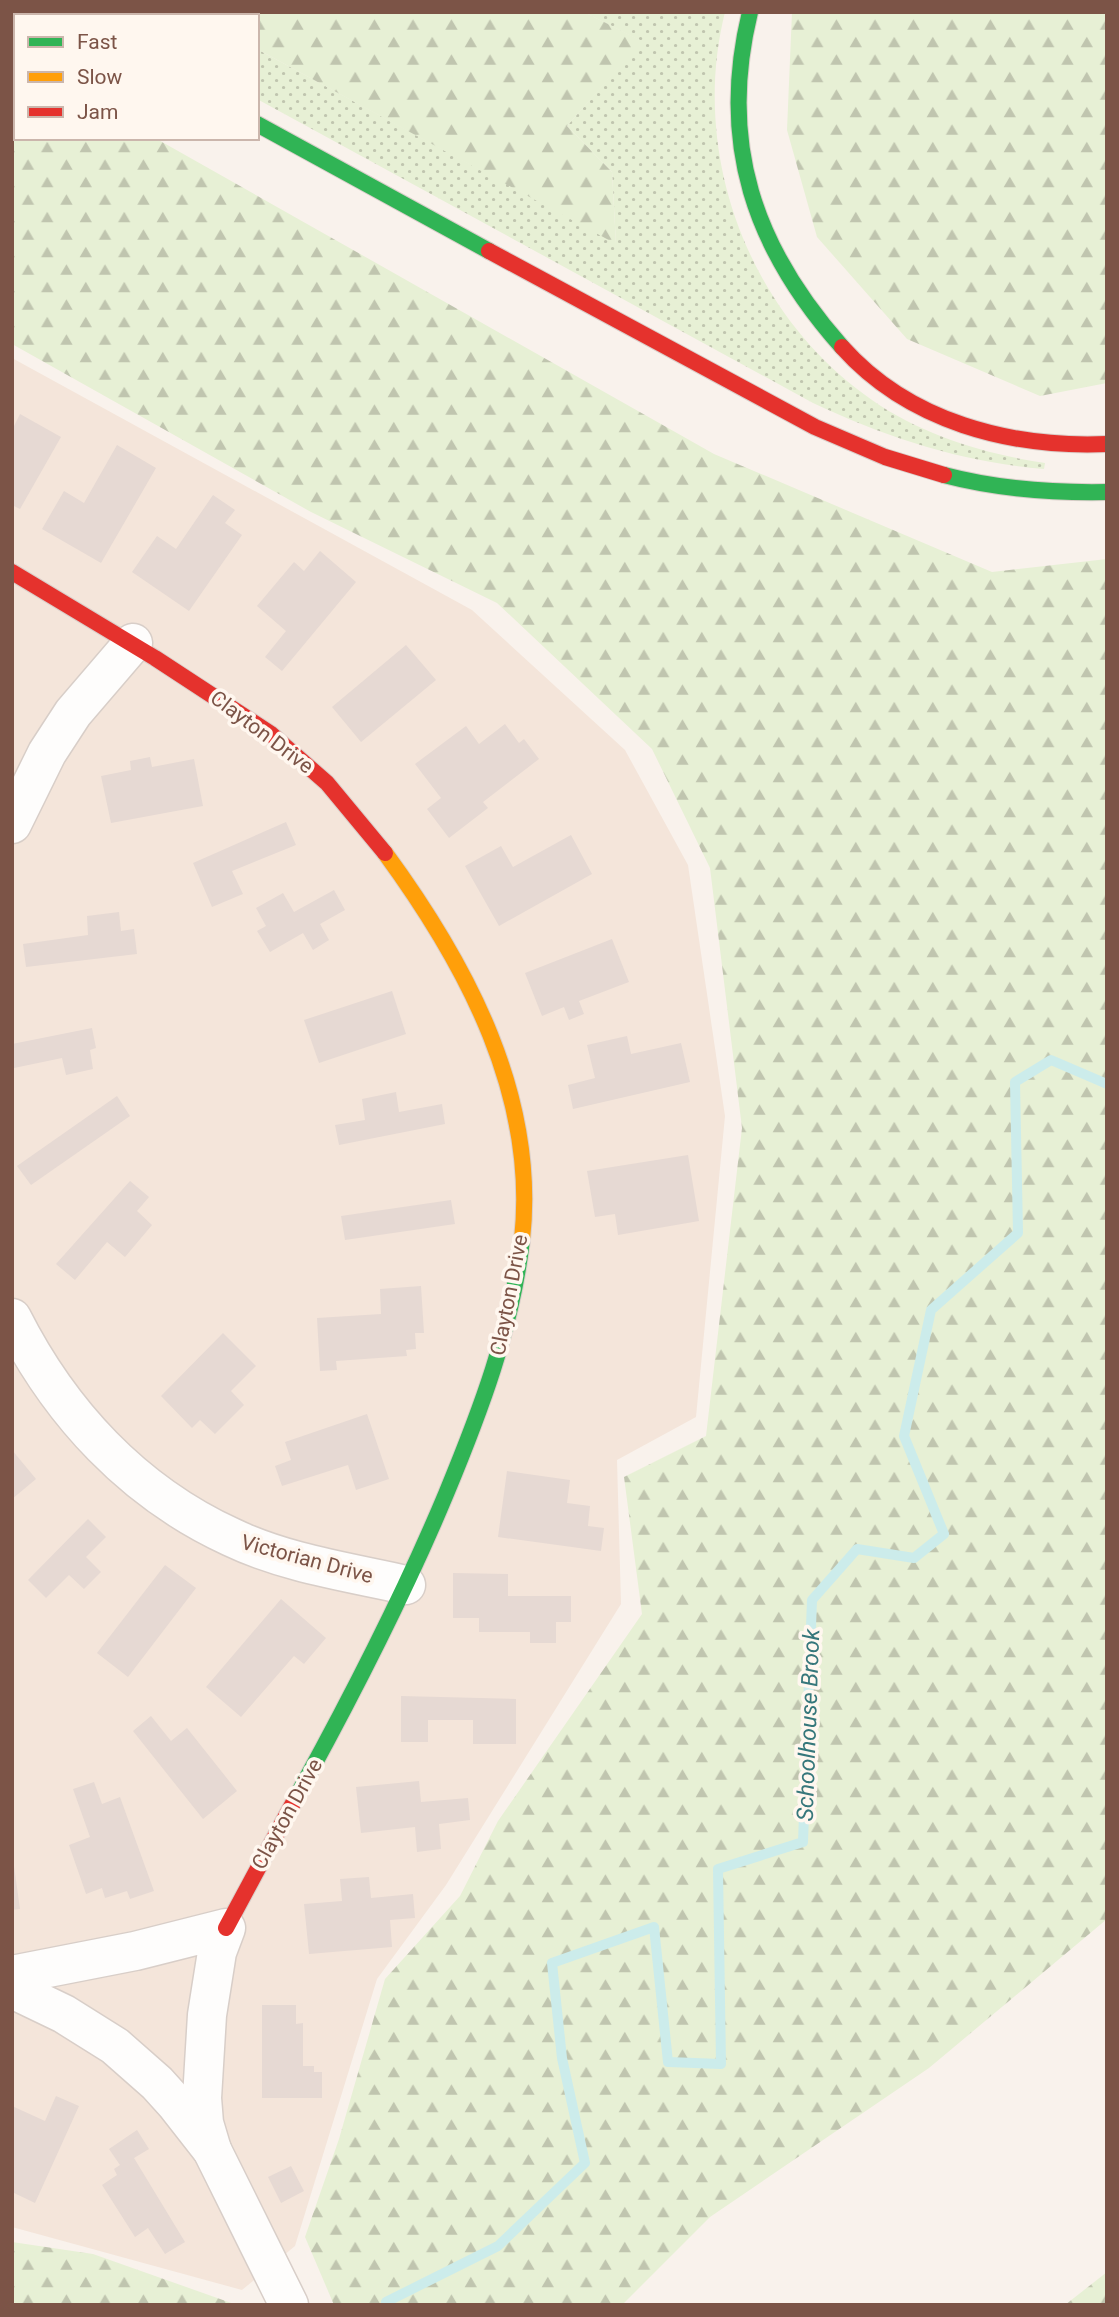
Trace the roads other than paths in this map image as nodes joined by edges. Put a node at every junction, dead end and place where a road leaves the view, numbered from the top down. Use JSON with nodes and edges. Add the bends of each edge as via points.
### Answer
{"nodes":[{"id":1,"x":750,"y":12,"type":"edge"},
{"id":2,"x":259,"y":125,"type":"edge"},
{"id":3,"x":1107,"y":444,"type":"edge"},
{"id":4,"x":1107,"y":492,"type":"edge"},
{"id":5,"x":12,"y":572,"type":"edge"},
{"id":6,"x":133,"y":643,"type":"junction"},
{"id":7,"x":12,"y":824,"type":"edge"},
{"id":8,"x":12,"y":1318,"type":"edge"},
{"id":9,"x":406,"y":1585,"type":"junction"},
{"id":10,"x":226,"y":1928,"type":"junction"},
{"id":11,"x":12,"y":1976,"type":"edge"},
{"id":12,"x":12,"y":1989,"type":"edge"},
{"id":13,"x":212,"y":2150,"type":"junction"},
{"id":14,"x":289,"y":2305,"type":"edge"}],
"edges":[{"from":1,"to":3,"type":"main road","via":[[737,86],[746,172],[775,255],[824,330],[889,388],[965,426],[1050,445]]},
{"from":2,"to":4,"type":"main road","via":[[630,328],[868,451],[963,480],[1012,489]]},
{"from":5,"to":6,"type":"main road","name":"Clayton Drive"},
{"from":6,"to":7,"type":"street","via":[[73,713],[47,752]]},
{"from":6,"to":9,"type":"main road","name":"Clayton Drive","via":[[268,732],[350,808],[448,949],[492,1036],[509,1086],[523,1151],[519,1262],[503,1339],[478,1414]]},
{"from":8,"to":9,"type":"street","name":"Victorian Drive","via":[[72,1414],[124,1468],[162,1498],[243,1542],[288,1558]]},
{"from":9,"to":10,"type":"main road","name":"Clayton Drive"},
{"from":10,"to":11,"type":"street"},
{"from":10,"to":13,"type":"street","name":"Clayton Drive","via":[[210,1983],[206,2026],[202,2098]]},
{"from":12,"to":13,"type":"street","name":"Clayton Drive","via":[[115,2046],[157,2083]]},
{"from":13,"to":14,"type":"street","name":"Clayton Drive"}]}
